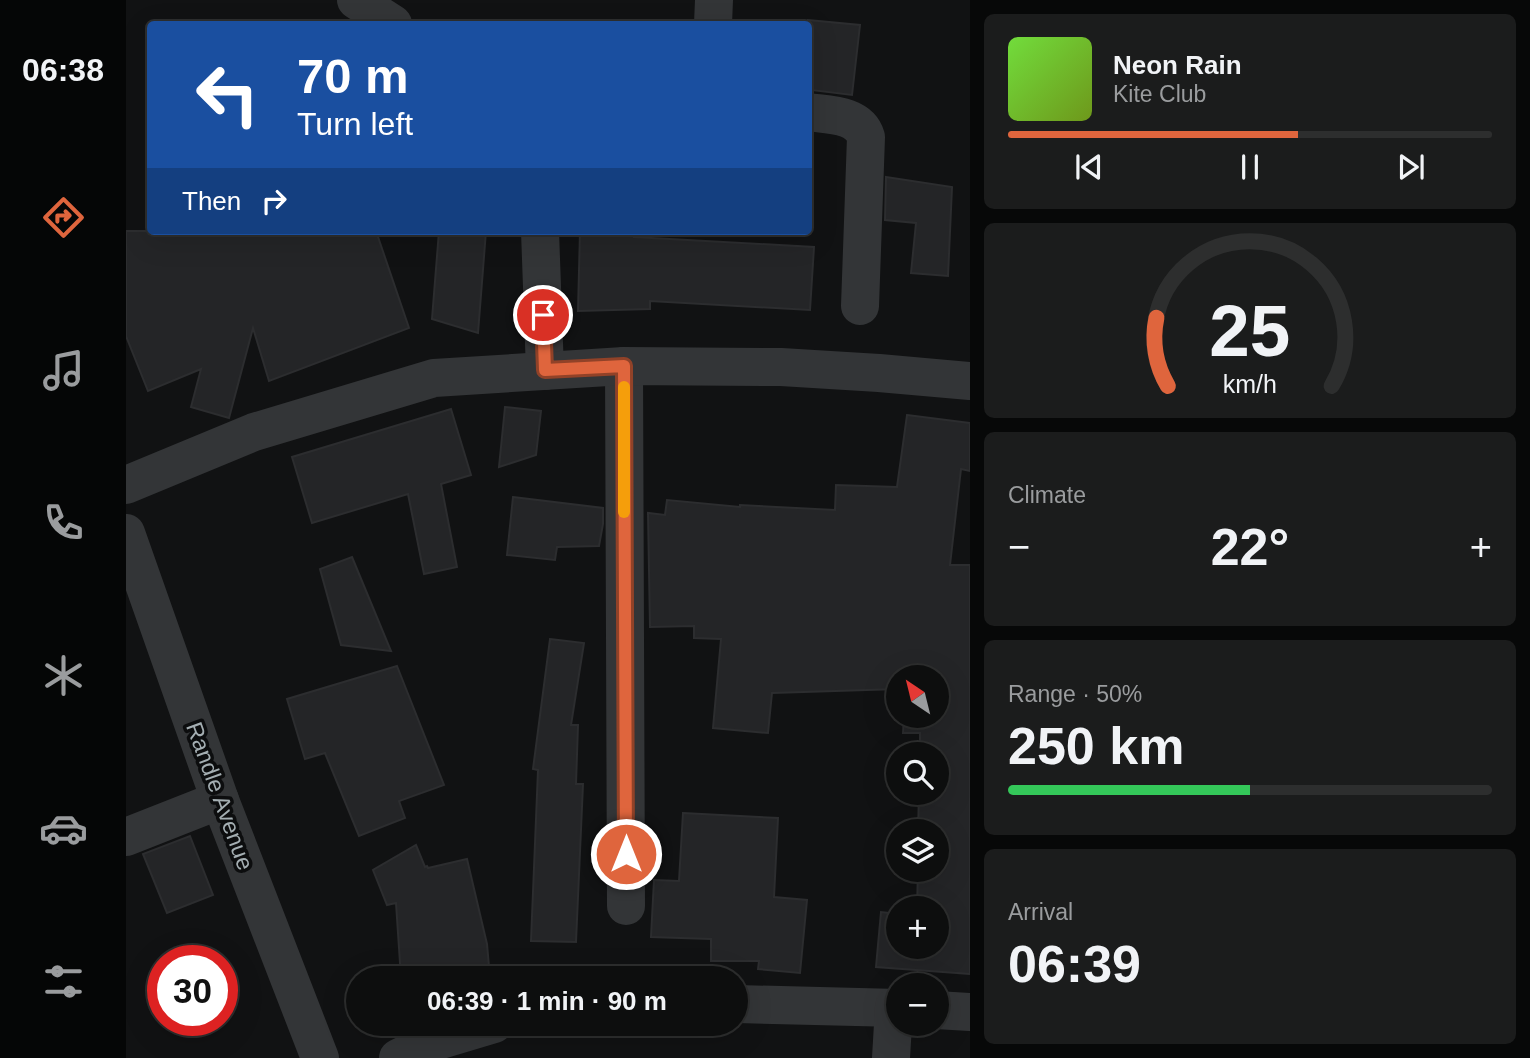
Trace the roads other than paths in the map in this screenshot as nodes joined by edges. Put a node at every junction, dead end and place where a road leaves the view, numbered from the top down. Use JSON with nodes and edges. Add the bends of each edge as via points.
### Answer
{"nodes":[{"id":1,"x":356,"y":0,"type":"edge"},
{"id":2,"x":714,"y":0,"type":"edge"},
{"id":3,"x":388,"y":21,"type":"edge"},
{"id":4,"x":713,"y":21,"type":"edge"},
{"id":5,"x":812,"y":113,"type":"edge"},
{"id":6,"x":540,"y":235,"type":"edge"},
{"id":7,"x":860,"y":306,"type":"dead end"},
{"id":8,"x":624,"y":366,"type":"junction"},
{"id":9,"x":545,"y":370,"type":"junction"},
{"id":10,"x":970,"y":381,"type":"edge"},
{"id":11,"x":126,"y":485,"type":"edge"},
{"id":12,"x":126,"y":533,"type":"edge"},
{"id":13,"x":220,"y":800,"type":"junction"},
{"id":14,"x":126,"y":837,"type":"edge"},
{"id":15,"x":626,"y":906,"type":"dead end"},
{"id":16,"x":748,"y":1004,"type":"edge"},
{"id":17,"x":886,"y":1007,"type":"edge"},
{"id":18,"x":949,"y":1011,"type":"edge"},
{"id":19,"x":970,"y":1012,"type":"edge"},
{"id":20,"x":454,"y":1036,"type":"edge"},
{"id":21,"x":893,"y":1036,"type":"edge"},
{"id":22,"x":320,"y":1058,"type":"edge"},
{"id":23,"x":398,"y":1058,"type":"edge"},
{"id":24,"x":891,"y":1058,"type":"edge"}],
"edges":[{"from":1,"to":3,"type":"street"},
{"from":2,"to":4,"type":"street"},
{"from":5,"to":7,"type":"street","via":[[852,120],[863,127],[866,136]]},
{"from":6,"to":9,"type":"street"},
{"from":8,"to":9,"type":"street"},
{"from":8,"to":10,"type":"street","via":[[781,367]]},
{"from":8,"to":15,"type":"street"},
{"from":9,"to":11,"type":"street","via":[[434,379],[254,432]]},
{"from":12,"to":13,"type":"street","name":"Randle Avenue"},
{"from":13,"to":14,"type":"street"},
{"from":13,"to":22,"type":"street","name":"Randle Avenue"},
{"from":16,"to":17,"type":"street"},
{"from":18,"to":19,"type":"street"},
{"from":20,"to":23,"type":"street"},
{"from":21,"to":24,"type":"street"}]}
